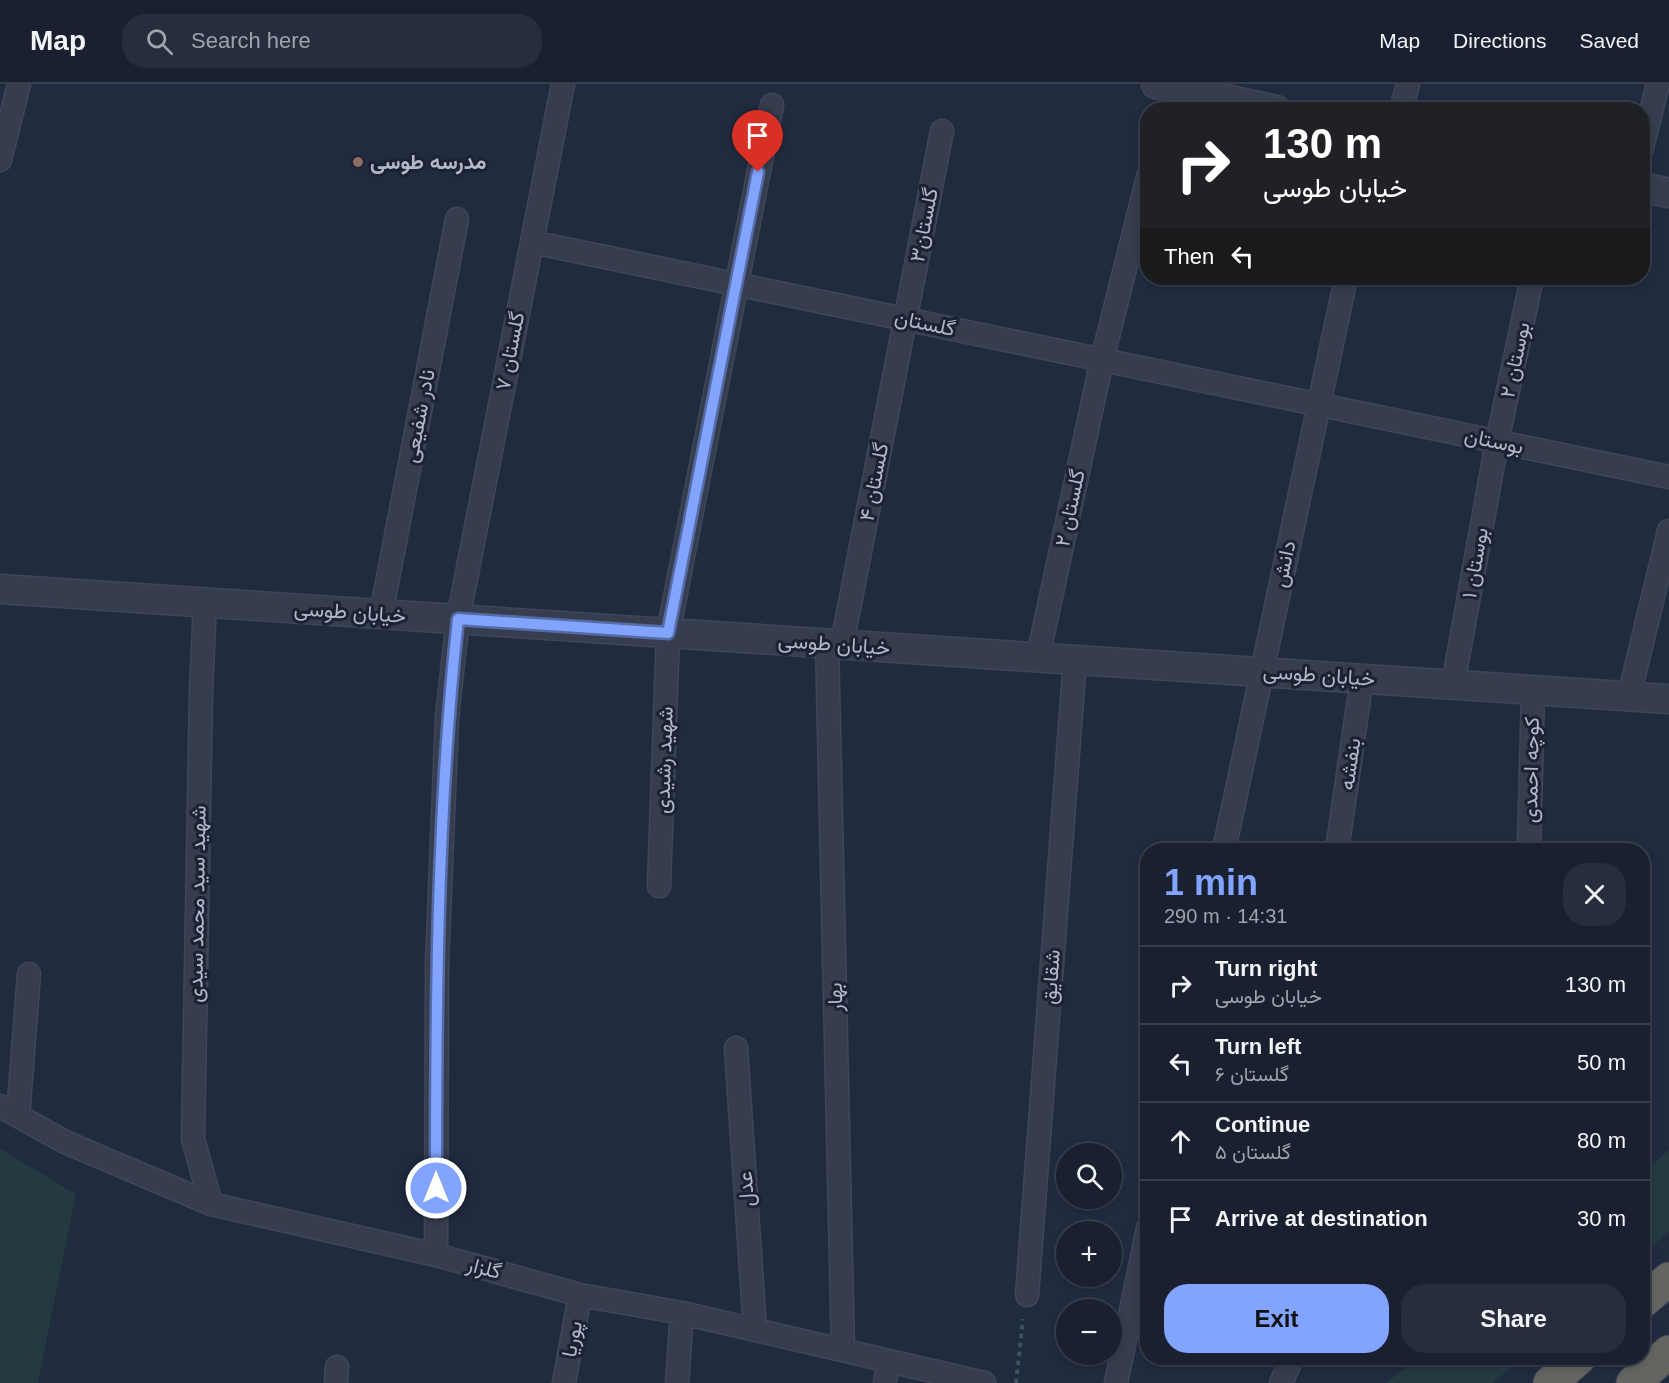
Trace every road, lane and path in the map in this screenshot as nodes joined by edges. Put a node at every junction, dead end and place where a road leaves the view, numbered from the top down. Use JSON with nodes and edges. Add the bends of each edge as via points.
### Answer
{"nodes":[{"id":1,"x":19,"y":84,"type":"edge"},
{"id":2,"x":563,"y":84,"type":"edge"},
{"id":3,"x":1408,"y":84,"type":"edge"},
{"id":4,"x":1658,"y":84,"type":"edge"},
{"id":5,"x":1165,"y":85,"type":"edge"},
{"id":6,"x":1240,"y":102,"type":"edge"},
{"id":7,"x":1403,"y":102,"type":"edge"},
{"id":8,"x":772,"y":105,"type":"dead end"},
{"id":9,"x":1650,"y":116,"type":"edge"},
{"id":10,"x":942,"y":131,"type":"dead end"},
{"id":11,"x":0,"y":160,"type":"edge"},
{"id":12,"x":1650,"y":189,"type":"edge"},
{"id":13,"x":1669,"y":193,"type":"edge"},
{"id":14,"x":1140,"y":209,"type":"edge"},
{"id":15,"x":457,"y":219,"type":"dead end"},
{"id":16,"x":531,"y":242,"type":"junction"},
{"id":17,"x":736,"y":284,"type":"junction"},
{"id":18,"x":1345,"y":285,"type":"edge"},
{"id":19,"x":1531,"y":285,"type":"edge"},
{"id":20,"x":905,"y":319,"type":"junction"},
{"id":21,"x":1102,"y":360,"type":"junction"},
{"id":22,"x":1319,"y":405,"type":"junction"},
{"id":23,"x":1497,"y":442,"type":"junction"},
{"id":24,"x":1669,"y":477,"type":"edge"},
{"id":25,"x":1669,"y":531,"type":"edge"},
{"id":26,"x":0,"y":589,"type":"edge"},
{"id":27,"x":205,"y":602,"type":"junction"},
{"id":28,"x":381,"y":614,"type":"junction"},
{"id":29,"x":458,"y":619,"type":"junction"},
{"id":30,"x":668,"y":633,"type":"junction"},
{"id":31,"x":835,"y":644,"type":"junction"},
{"id":32,"x":1038,"y":657,"type":"junction"},
{"id":33,"x":1074,"y":660,"type":"junction"},
{"id":34,"x":1261,"y":671,"type":"junction"},
{"id":35,"x":1362,"y":678,"type":"junction"},
{"id":36,"x":1453,"y":684,"type":"junction"},
{"id":37,"x":1533,"y":690,"type":"junction"},
{"id":38,"x":1629,"y":696,"type":"junction"},
{"id":39,"x":1669,"y":699,"type":"edge"},
{"id":40,"x":1225,"y":843,"type":"edge"},
{"id":41,"x":1338,"y":843,"type":"edge"},
{"id":42,"x":1529,"y":843,"type":"edge"},
{"id":43,"x":660,"y":886,"type":"dead end"},
{"id":44,"x":29,"y":974,"type":"dead end"},
{"id":45,"x":736,"y":1048,"type":"dead end"},
{"id":46,"x":9,"y":1111,"type":"edge"},
{"id":47,"x":210,"y":1204,"type":"junction"},
{"id":48,"x":436,"y":1255,"type":"junction"},
{"id":49,"x":1140,"y":1267,"type":"edge"},
{"id":50,"x":1669,"y":1279,"type":"edge"},
{"id":51,"x":580,"y":1295,"type":"junction"},
{"id":52,"x":1027,"y":1295,"type":"joint"},
{"id":53,"x":1650,"y":1295,"type":"edge"},
{"id":54,"x":682,"y":1313,"type":"junction"},
{"id":55,"x":755,"y":1330,"type":"junction"},
{"id":56,"x":843,"y":1350,"type":"junction"},
{"id":57,"x":1669,"y":1352,"type":"edge"},
{"id":58,"x":888,"y":1361,"type":"junction"},
{"id":59,"x":1289,"y":1365,"type":"edge"},
{"id":60,"x":1571,"y":1365,"type":"edge"},
{"id":61,"x":564,"y":1383,"type":"edge"},
{"id":62,"x":677,"y":1383,"type":"edge"},
{"id":63,"x":885,"y":1383,"type":"edge"},
{"id":64,"x":984,"y":1383,"type":"edge"},
{"id":65,"x":1016,"y":1383,"type":"edge"},
{"id":66,"x":1116,"y":1383,"type":"edge"},
{"id":67,"x":1281,"y":1383,"type":"edge"},
{"id":68,"x":1550,"y":1383,"type":"edge"},
{"id":69,"x":1634,"y":1383,"type":"edge"}],
"edges":[{"from":1,"to":11,"type":"street"},
{"from":2,"to":16,"type":"street","name":"گلستان ۷"},
{"from":3,"to":7,"type":"street"},
{"from":4,"to":9,"type":"street"},
{"from":5,"to":6,"type":"street"},
{"from":8,"to":17,"type":"street","name":"شهید رشیدی"},
{"from":10,"to":20,"type":"street","name":"گلستان۳"},
{"from":12,"to":13,"type":"street"},
{"from":14,"to":21,"type":"street","name":"گلستان ۲"},
{"from":15,"to":28,"type":"street","name":"نادر شفیعی"},
{"from":16,"to":17,"type":"street","name":"گلستان"},
{"from":16,"to":29,"type":"street","name":"گلستان ۷"},
{"from":17,"to":20,"type":"street","name":"گلستان"},
{"from":17,"to":30,"type":"street","name":"شهید رشیدی"},
{"from":18,"to":22,"type":"street","name":"دانش"},
{"from":19,"to":23,"type":"street","name":"بوستان ۲"},
{"from":20,"to":21,"type":"street","name":"گلستان"},
{"from":20,"to":31,"type":"street","name":"گلستان ۴"},
{"from":21,"to":22,"type":"street","name":"گلستان"},
{"from":21,"to":32,"type":"street","name":"گلستان ۲"},
{"from":22,"to":23,"type":"street","name":"بوستان"},
{"from":22,"to":34,"type":"street","name":"دانش"},
{"from":23,"to":24,"type":"street","name":"بوستان"},
{"from":23,"to":36,"type":"street","name":"بوستان ۱"},
{"from":25,"to":38,"type":"street"},
{"from":26,"to":27,"type":"street","name":"خیابان طوسی"},
{"from":27,"to":28,"type":"street","name":"خیابان طوسی"},
{"from":27,"to":47,"type":"street","name":"شهید سید محمد سیدی","via":[[193,1139]]},
{"from":28,"to":29,"type":"street","name":"خیابان طوسی"},
{"from":29,"to":30,"type":"street","name":"خیابان طوسی"},
{"from":29,"to":48,"type":"street","name":"گلستان ۷","via":[[447,717],[437,965]]},
{"from":30,"to":31,"type":"street","name":"خیابان طوسی"},
{"from":30,"to":43,"type":"street","name":"شهید رشیدی"},
{"from":31,"to":32,"type":"street","name":"خیابان طوسی"},
{"from":31,"to":56,"type":"street","name":"بهار"},
{"from":32,"to":33,"type":"street","name":"خیابان طوسی"},
{"from":33,"to":34,"type":"street","name":"خیابان طوسی"},
{"from":33,"to":52,"type":"street","name":"شقایق"},
{"from":34,"to":35,"type":"street","name":"خیابان طوسی"},
{"from":34,"to":40,"type":"street","name":"دانش"},
{"from":35,"to":36,"type":"street","name":"خیابان طوسی"},
{"from":35,"to":41,"type":"street","name":"بنفشه"},
{"from":36,"to":37,"type":"street","name":"خیابان طوسی"},
{"from":37,"to":38,"type":"street","name":"خیابان طوسی"},
{"from":37,"to":42,"type":"street","name":"کوچه احمدی"},
{"from":38,"to":39,"type":"street","name":"خیابان طوسی"},
{"from":44,"to":46,"type":"street"},
{"from":45,"to":55,"type":"street","name":"عدل"},
{"from":46,"to":47,"type":"street","name":"گلزار","via":[[65,1142]]},
{"from":47,"to":48,"type":"street","name":"گلزار"},
{"from":48,"to":51,"type":"street","name":"گلزار"},
{"from":49,"to":66,"type":"street"},
{"from":50,"to":53,"type":"highway"},
{"from":51,"to":54,"type":"street","name":"گلزار"},
{"from":51,"to":61,"type":"street","name":"پوریا"},
{"from":52,"to":65,"type":"path"},
{"from":54,"to":55,"type":"street","name":"گلزار"},
{"from":54,"to":62,"type":"street"},
{"from":55,"to":56,"type":"street","name":"گلزار"},
{"from":56,"to":58,"type":"street","name":"گلزار"},
{"from":57,"to":69,"type":"highway"},
{"from":58,"to":63,"type":"street"},
{"from":58,"to":64,"type":"street","name":"گلزار"},
{"from":59,"to":67,"type":"street"},
{"from":60,"to":68,"type":"highway"}]}
